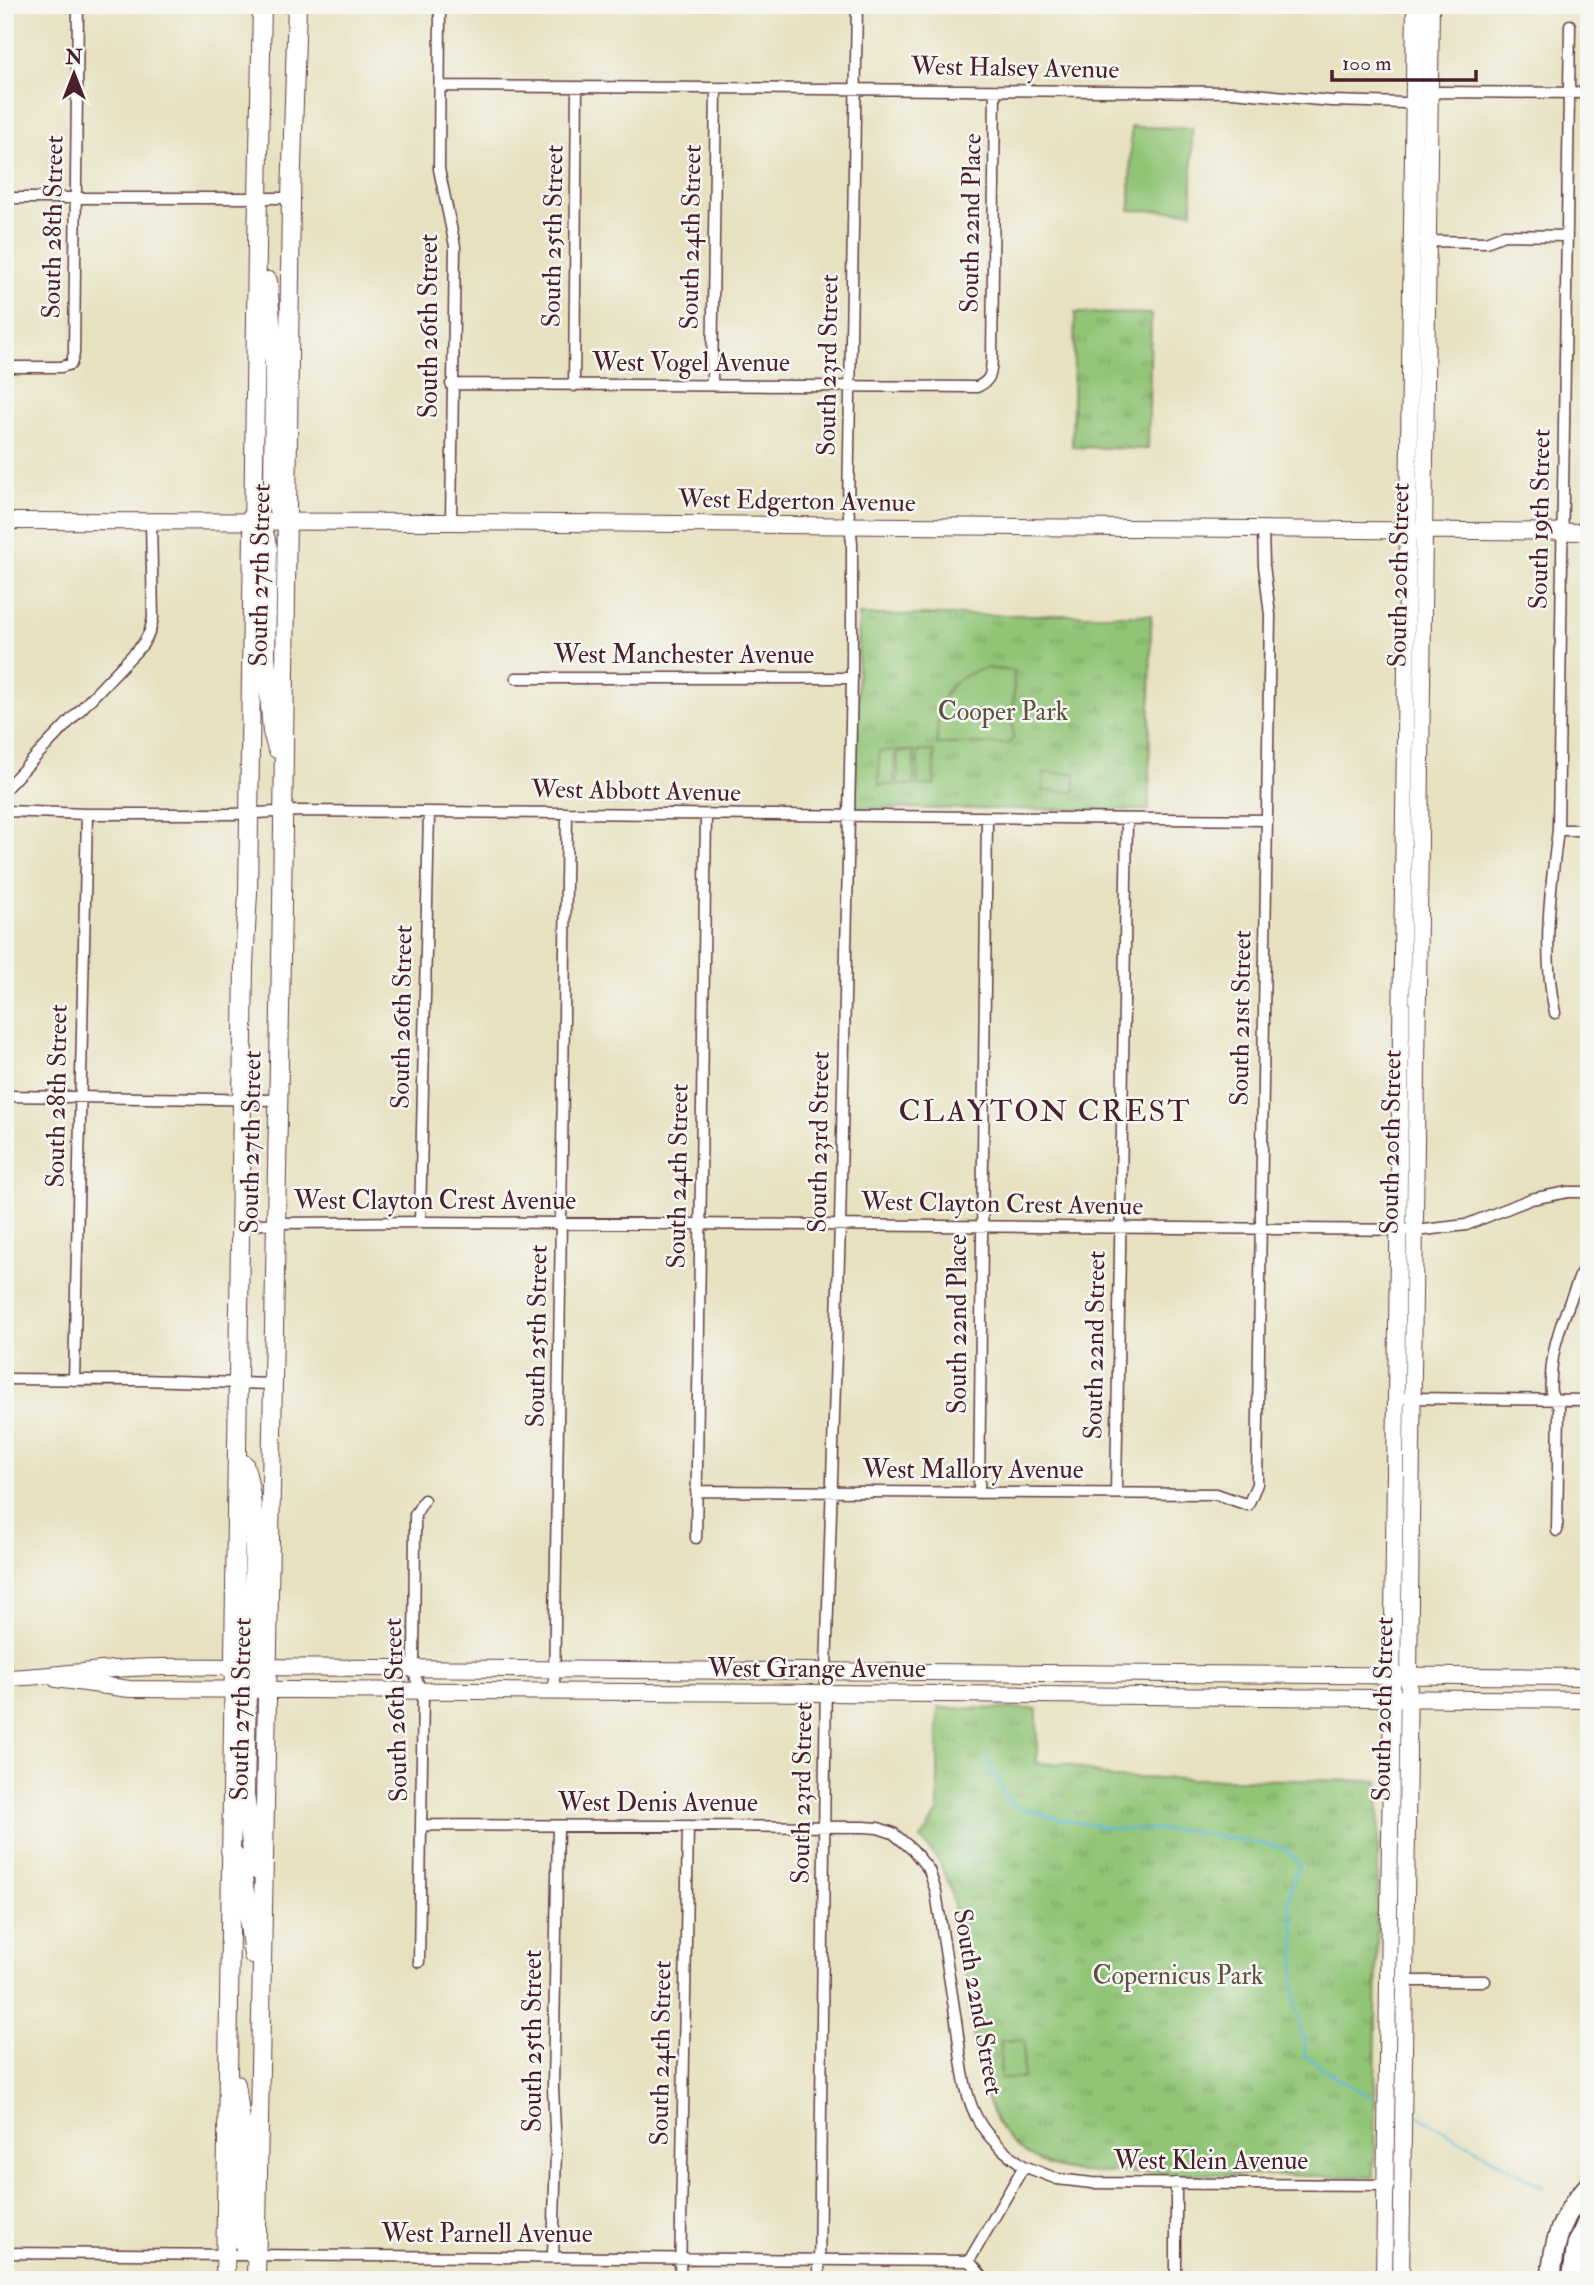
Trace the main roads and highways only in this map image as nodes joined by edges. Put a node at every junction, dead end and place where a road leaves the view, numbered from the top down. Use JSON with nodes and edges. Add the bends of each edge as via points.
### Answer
{"nodes":[{"id":1,"x":262,"y":5,"type":"edge"},
{"id":2,"x":297,"y":5,"type":"edge"},
{"id":3,"x":257,"y":247,"type":"junction"},
{"id":4,"x":254,"y":521,"type":"junction"},
{"id":5,"x":288,"y":521,"type":"junction"},
{"id":6,"x":282,"y":769,"type":"junction"},
{"id":7,"x":238,"y":1445,"type":"junction"},
{"id":8,"x":261,"y":1667,"type":"junction"},
{"id":9,"x":240,"y":1690,"type":"junction"},
{"id":10,"x":230,"y":1851,"type":"junction"},
{"id":11,"x":263,"y":1888,"type":"junction"},
{"id":12,"x":261,"y":1978,"type":"junction"},
{"id":13,"x":228,"y":2035,"type":"junction"},
{"id":14,"x":1589,"y":2185,"type":"edge"},
{"id":15,"x":1589,"y":2218,"type":"edge"},
{"id":16,"x":225,"y":2255,"type":"junction"},
{"id":17,"x":256,"y":2255,"type":"junction"},
{"id":18,"x":225,"y":2280,"type":"edge"},
{"id":19,"x":237,"y":2280,"type":"edge"},
{"id":20,"x":256,"y":2280,"type":"edge"},
{"id":21,"x":1551,"y":2280,"type":"edge"},
{"id":22,"x":1572,"y":2280,"type":"edge"}],
"edges":[{"from":1,"to":3,"type":"main road","name":"South 27th Street"},
{"from":2,"to":5,"type":"main road","name":"South 27th Street"},
{"from":3,"to":4,"type":"main road","name":"South 27th Street"},
{"from":3,"to":5,"type":"main road","via":[[267,275],[274,363],[273,495],[279,513]]},
{"from":4,"to":6,"type":"main road","via":[[268,548],[266,656],[272,732]]},
{"from":4,"to":7,"type":"main road","name":"South 27th Street"},
{"from":5,"to":6,"type":"main road","name":"South 27th Street"},
{"from":6,"to":8,"type":"main road","name":"South 27th Street","via":[[272,1384]]},
{"from":7,"to":8,"type":"main road","via":[[248,1479],[254,1546],[253,1655]]},
{"from":7,"to":9,"type":"main road","name":"South 27th Street","via":[[234,1667]]},
{"from":8,"to":11,"type":"main road","name":"South 27th Street","via":[[267,1690]]},
{"from":9,"to":10,"type":"main road","name":"South 27th Street"},
{"from":9,"to":11,"type":"main road","via":[[252,1853]]},
{"from":10,"to":12,"type":"main road","via":[[242,1870],[253,1955]]},
{"from":10,"to":13,"type":"main road","name":"South 27th Street"},
{"from":11,"to":12,"type":"main road","name":"South 27th Street"},
{"from":12,"to":17,"type":"main road","name":"South 27th Street"},
{"from":13,"to":16,"type":"main road","name":"South 27th Street"},
{"from":13,"to":17,"type":"main road","via":[[243,2136],[242,2240],[246,2250]]},
{"from":14,"to":21,"type":"highway","via":[[1559,2228]]},
{"from":15,"to":22,"type":"highway","via":[[1577,2245]]},
{"from":16,"to":18,"type":"main road","name":"South 27th Street"},
{"from":16,"to":19,"type":"main road","via":[[233,2263]]},
{"from":17,"to":20,"type":"main road","name":"South 27th Street"}]}
